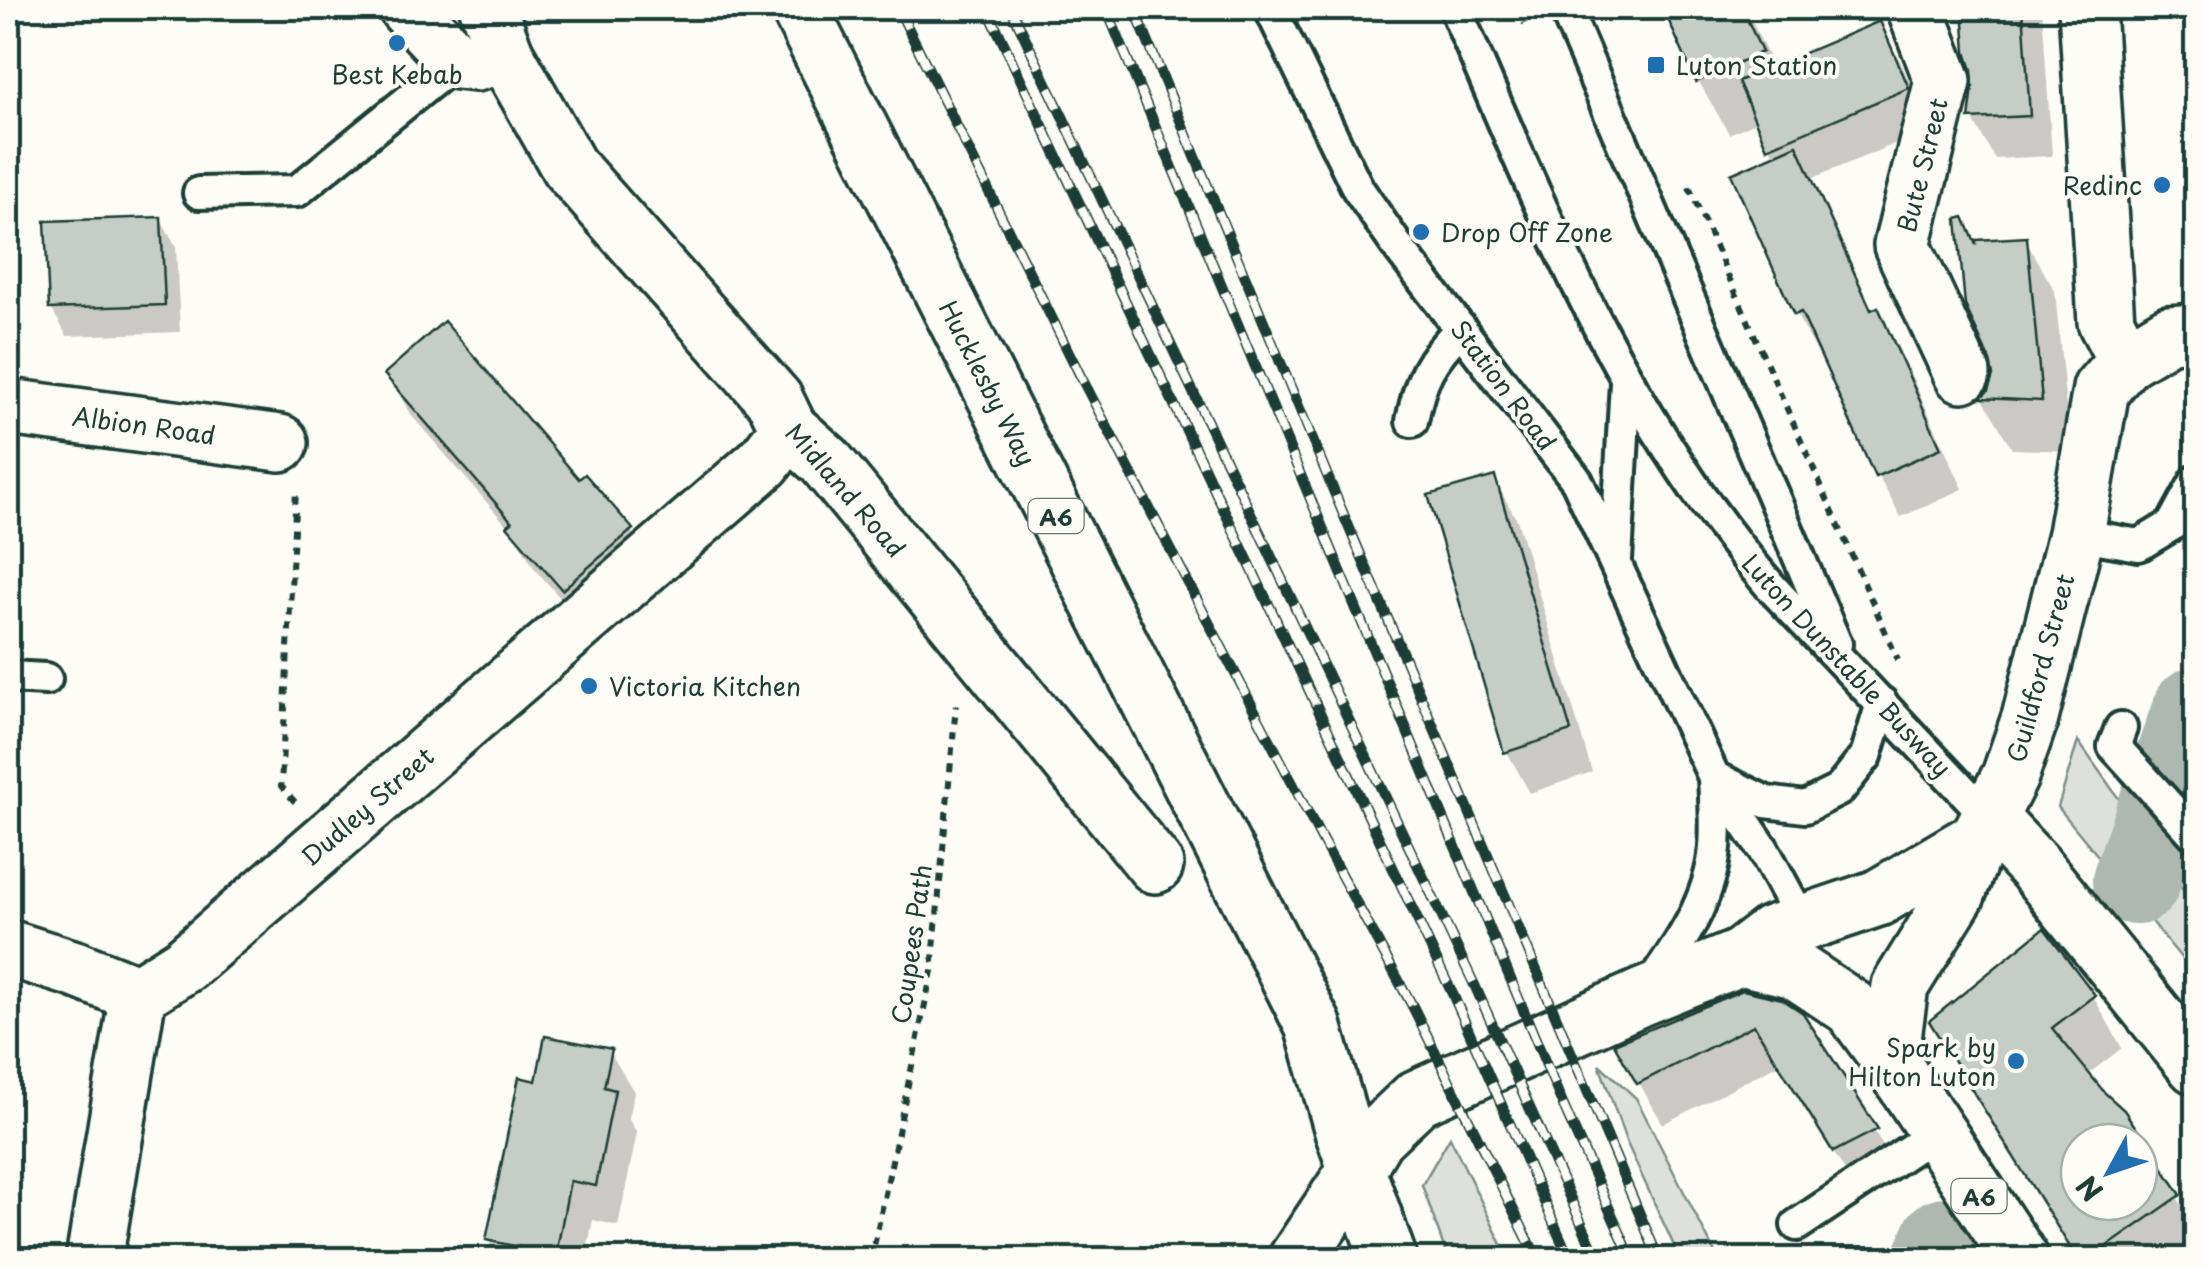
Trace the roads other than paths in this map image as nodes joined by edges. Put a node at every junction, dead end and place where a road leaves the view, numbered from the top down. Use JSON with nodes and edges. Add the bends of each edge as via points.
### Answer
{"nodes":[{"id":1,"x":407,"y":8,"type":"edge"},
{"id":2,"x":799,"y":8,"type":"edge"},
{"id":3,"x":1270,"y":8,"type":"edge"},
{"id":4,"x":1454,"y":8,"type":"edge"},
{"id":5,"x":1565,"y":8,"type":"edge"},
{"id":6,"x":1915,"y":8,"type":"edge"},
{"id":7,"x":2087,"y":8,"type":"edge"},
{"id":8,"x":483,"y":41,"type":"edge"},
{"id":9,"x":199,"y":193,"type":"dead end"},
{"id":10,"x":1461,"y":328,"type":"junction"},
{"id":11,"x":2196,"y":332,"type":"edge"},
{"id":12,"x":2126,"y":360,"type":"junction"},
{"id":13,"x":1962,"y":374,"type":"dead end"},
{"id":14,"x":1626,"y":382,"type":"junction"},
{"id":15,"x":8,"y":406,"type":"edge"},
{"id":16,"x":1412,"y":421,"type":"dead end"},
{"id":17,"x":789,"y":430,"type":"junction"},
{"id":18,"x":280,"y":443,"type":"road end"},
{"id":19,"x":2196,"y":482,"type":"edge"},
{"id":20,"x":2076,"y":534,"type":"junction"},
{"id":21,"x":1615,"y":563,"type":"junction"},
{"id":22,"x":1845,"y":665,"type":"junction"},
{"id":23,"x":8,"y":677,"type":"edge"},
{"id":24,"x":46,"y":679,"type":"dead end"},
{"id":25,"x":1882,"y":704,"type":"junction"},
{"id":26,"x":2121,"y":728,"type":"dead end"},
{"id":27,"x":1714,"y":777,"type":"junction"},
{"id":28,"x":2187,"y":823,"type":"edge"},
{"id":29,"x":1984,"y":829,"type":"junction"},
{"id":30,"x":1155,"y":865,"type":"dead end"},
{"id":31,"x":1804,"y":923,"type":"junction"},
{"id":32,"x":8,"y":948,"type":"edge"},
{"id":33,"x":1741,"y":957,"type":"junction"},
{"id":34,"x":138,"y":994,"type":"junction"},
{"id":35,"x":1642,"y":997,"type":"junction"},
{"id":36,"x":1852,"y":1008,"type":"junction"},
{"id":37,"x":1313,"y":1025,"type":"junction"},
{"id":38,"x":1890,"y":1060,"type":"junction"},
{"id":39,"x":2196,"y":1066,"type":"edge"},
{"id":40,"x":1418,"y":1098,"type":"junction"},
{"id":41,"x":1937,"y":1132,"type":"junction"},
{"id":42,"x":1358,"y":1169,"type":"junction"},
{"id":43,"x":1797,"y":1226,"type":"dead end"},
{"id":44,"x":94,"y":1260,"type":"edge"},
{"id":45,"x":1296,"y":1260,"type":"edge"},
{"id":46,"x":1388,"y":1260,"type":"edge"},
{"id":47,"x":2021,"y":1260,"type":"edge"}],
"edges":[{"from":1,"to":8,"type":"main road","name":"Midland Road"},
{"from":2,"to":37,"type":"main road","name":"Hucklesby Way","number":"A6"},
{"from":3,"to":10,"type":"lane","name":"Station Road","via":[[1358,189]]},
{"from":4,"to":14,"type":"lane","name":"Luton Dunstable Busway","via":[[1568,269]]},
{"from":5,"to":22,"type":"lane"},
{"from":6,"to":13,"type":"main road","name":"Bute Street","via":[[1943,80],[1902,245]]},
{"from":7,"to":12,"type":"main road","via":[[2106,322]]},
{"from":8,"to":9,"type":"lane","via":[[297,191]]},
{"from":8,"to":17,"type":"main road","name":"Midland Road","via":[[569,166],[775,400]]},
{"from":10,"to":16,"type":"lane","via":[[1426,371]]},
{"from":10,"to":21,"type":"lane","name":"Station Road","via":[[1577,481]]},
{"from":11,"to":12,"type":"main road","via":[[2169,334]]},
{"from":12,"to":20,"type":"main road","name":"Guildford Street","via":[[2101,389]]},
{"from":14,"to":21,"type":"lane"},
{"from":14,"to":22,"type":"lane","name":"Luton Dunstable Busway","via":[[1746,558]]},
{"from":15,"to":18,"type":"main road","name":"Albion Road"},
{"from":17,"to":30,"type":"main road","name":"Midland Road","via":[[825,461]]},
{"from":17,"to":34,"type":"main road","name":"Dudley Street","via":[[764,462],[328,840],[184,964]]},
{"from":19,"to":20,"type":"lane","via":[[2172,524],[2139,545]]},
{"from":20,"to":29,"type":"main road","name":"Guildford Street","via":[[2030,718]]},
{"from":21,"to":27,"type":"lane","name":"Station Road"},
{"from":22,"to":25,"type":"lane","name":"Luton Dunstable Busway"},
{"from":23,"to":24,"type":"lane"},
{"from":25,"to":27,"type":"lane","via":[[1866,756],[1839,790],[1805,807],[1766,802]]},
{"from":25,"to":29,"type":"lane","name":"Luton Dunstable Busway"},
{"from":26,"to":28,"type":"lane","via":[[2114,746]]},
{"from":27,"to":31,"type":"lane","name":"Station Road"},
{"from":27,"to":35,"type":"lane","name":"Station Road","via":[[1715,850],[1699,905],[1685,938]]},
{"from":29,"to":31,"type":"main road","via":[[1878,898]]},
{"from":29,"to":38,"type":"main road","name":"Guildford Street","via":[[1956,894],[1900,986]]},
{"from":29,"to":39,"type":"main road","name":"Luton Dunstable Busway","via":[[2036,867]]},
{"from":31,"to":33,"type":"main road","via":[[1771,934]]},
{"from":31,"to":36,"type":"main road","name":"Station Road"},
{"from":32,"to":34,"type":"main road"},
{"from":33,"to":35,"type":"main road"},
{"from":33,"to":36,"type":"main road","number":"A6","via":[[1795,970]]},
{"from":34,"to":44,"type":"main road"},
{"from":35,"to":40,"type":"main road"},
{"from":36,"to":38,"type":"main road","number":"A6"},
{"from":37,"to":40,"type":"main road","name":"Hucklesby Way","number":"A6","via":[[1350,1065]]},
{"from":37,"to":42,"type":"main road","name":"Hucklesby Way","number":"A6"},
{"from":38,"to":41,"type":"main road","number":"A6"},
{"from":40,"to":42,"type":"main road","via":[[1376,1137]]},
{"from":41,"to":43,"type":"lane"},
{"from":41,"to":47,"type":"main road","number":"A6"},
{"from":42,"to":45,"type":"main road"},
{"from":42,"to":46,"type":"main road","number":"A6"}]}
